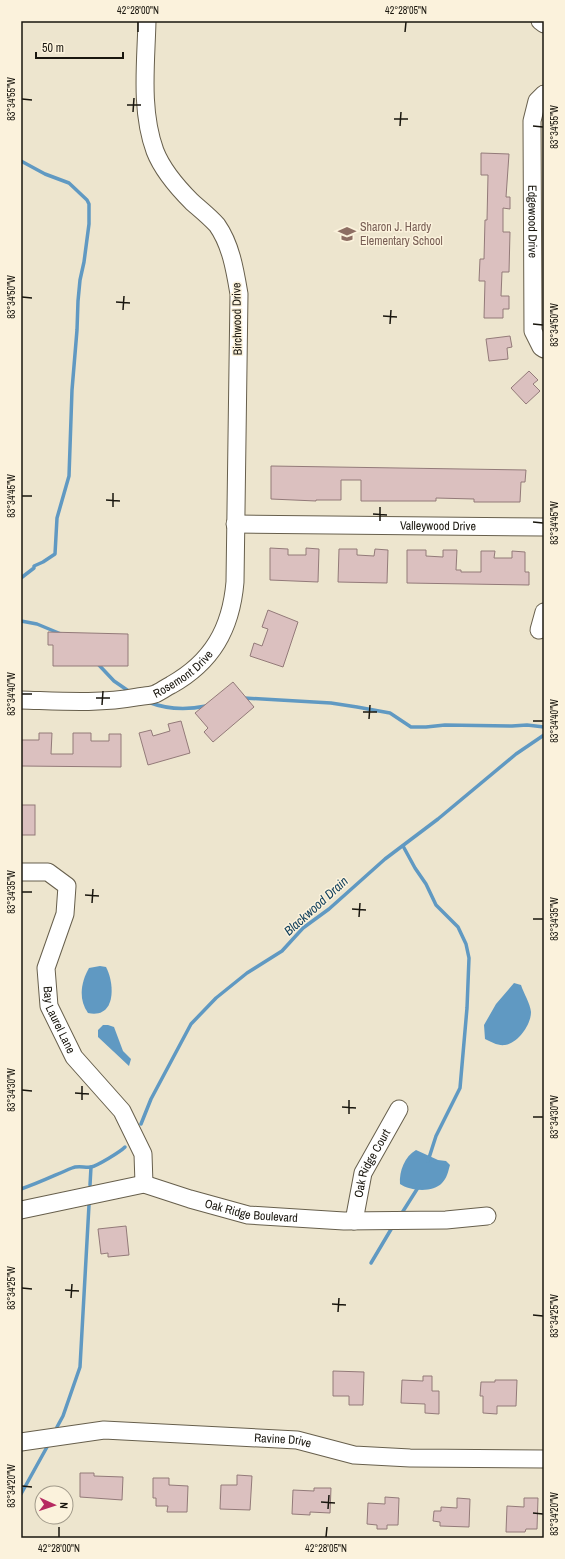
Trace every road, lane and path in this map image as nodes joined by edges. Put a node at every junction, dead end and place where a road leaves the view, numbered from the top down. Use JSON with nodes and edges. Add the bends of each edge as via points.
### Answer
{"nodes":[{"id":1,"x":147,"y":21,"type":"edge"},
{"id":2,"x":540,"y":21,"type":"edge"},
{"id":3,"x":544,"y":24,"type":"edge"},
{"id":4,"x":544,"y":94,"type":"edge"},
{"id":5,"x":544,"y":350,"type":"edge"},
{"id":6,"x":235,"y":524,"type":"junction"},
{"id":7,"x":544,"y":527,"type":"edge"},
{"id":8,"x":544,"y":612,"type":"edge"},
{"id":9,"x":539,"y":630,"type":"dead end"},
{"id":10,"x":21,"y":700,"type":"edge"},
{"id":11,"x":21,"y":872,"type":"edge"},
{"id":12,"x":399,"y":1109,"type":"dead end"},
{"id":13,"x":144,"y":1184,"type":"junction"},
{"id":14,"x":21,"y":1210,"type":"edge"},
{"id":15,"x":487,"y":1216,"type":"dead end"},
{"id":16,"x":354,"y":1221,"type":"junction"},
{"id":17,"x":21,"y":1442,"type":"edge"},
{"id":18,"x":544,"y":1459,"type":"edge"}],
"edges":[{"from":1,"to":6,"type":"street","name":"Birchwood Drive","via":[[146,95],[148,126],[155,151],[167,172],[190,200],[216,224],[229,248],[235,269],[239,294]]},
{"from":2,"to":3,"type":"street"},
{"from":4,"to":5,"type":"street","name":"Edgewood Drive","via":[[537,101],[532,129],[533,331]]},
{"from":6,"to":7,"type":"street","name":"Valleywood Drive"},
{"from":6,"to":10,"type":"street","name":"Rosemont Drive","via":[[234,600],[229,618],[219,641],[203,662],[185,677],[154,694],[120,700]]},
{"from":8,"to":9,"type":"street"},
{"from":11,"to":13,"type":"street","name":"Bay Laurel Lane","via":[[48,872],[68,886],[65,914],[46,968],[49,1006],[74,1057],[122,1111],[143,1154]]},
{"from":12,"to":16,"type":"street","name":"Oak Ridge Court","via":[[363,1173]]},
{"from":13,"to":14,"type":"street","name":"Oak Ridge Boulevard"},
{"from":13,"to":16,"type":"street","name":"Oak Ridge Boulevard","via":[[248,1215]]},
{"from":15,"to":16,"type":"street","name":"Oak Ridge Boulevard","via":[[446,1220]]},
{"from":17,"to":18,"type":"street","name":"Ravine Drive","via":[[104,1430],[297,1440],[354,1455]]}]}
